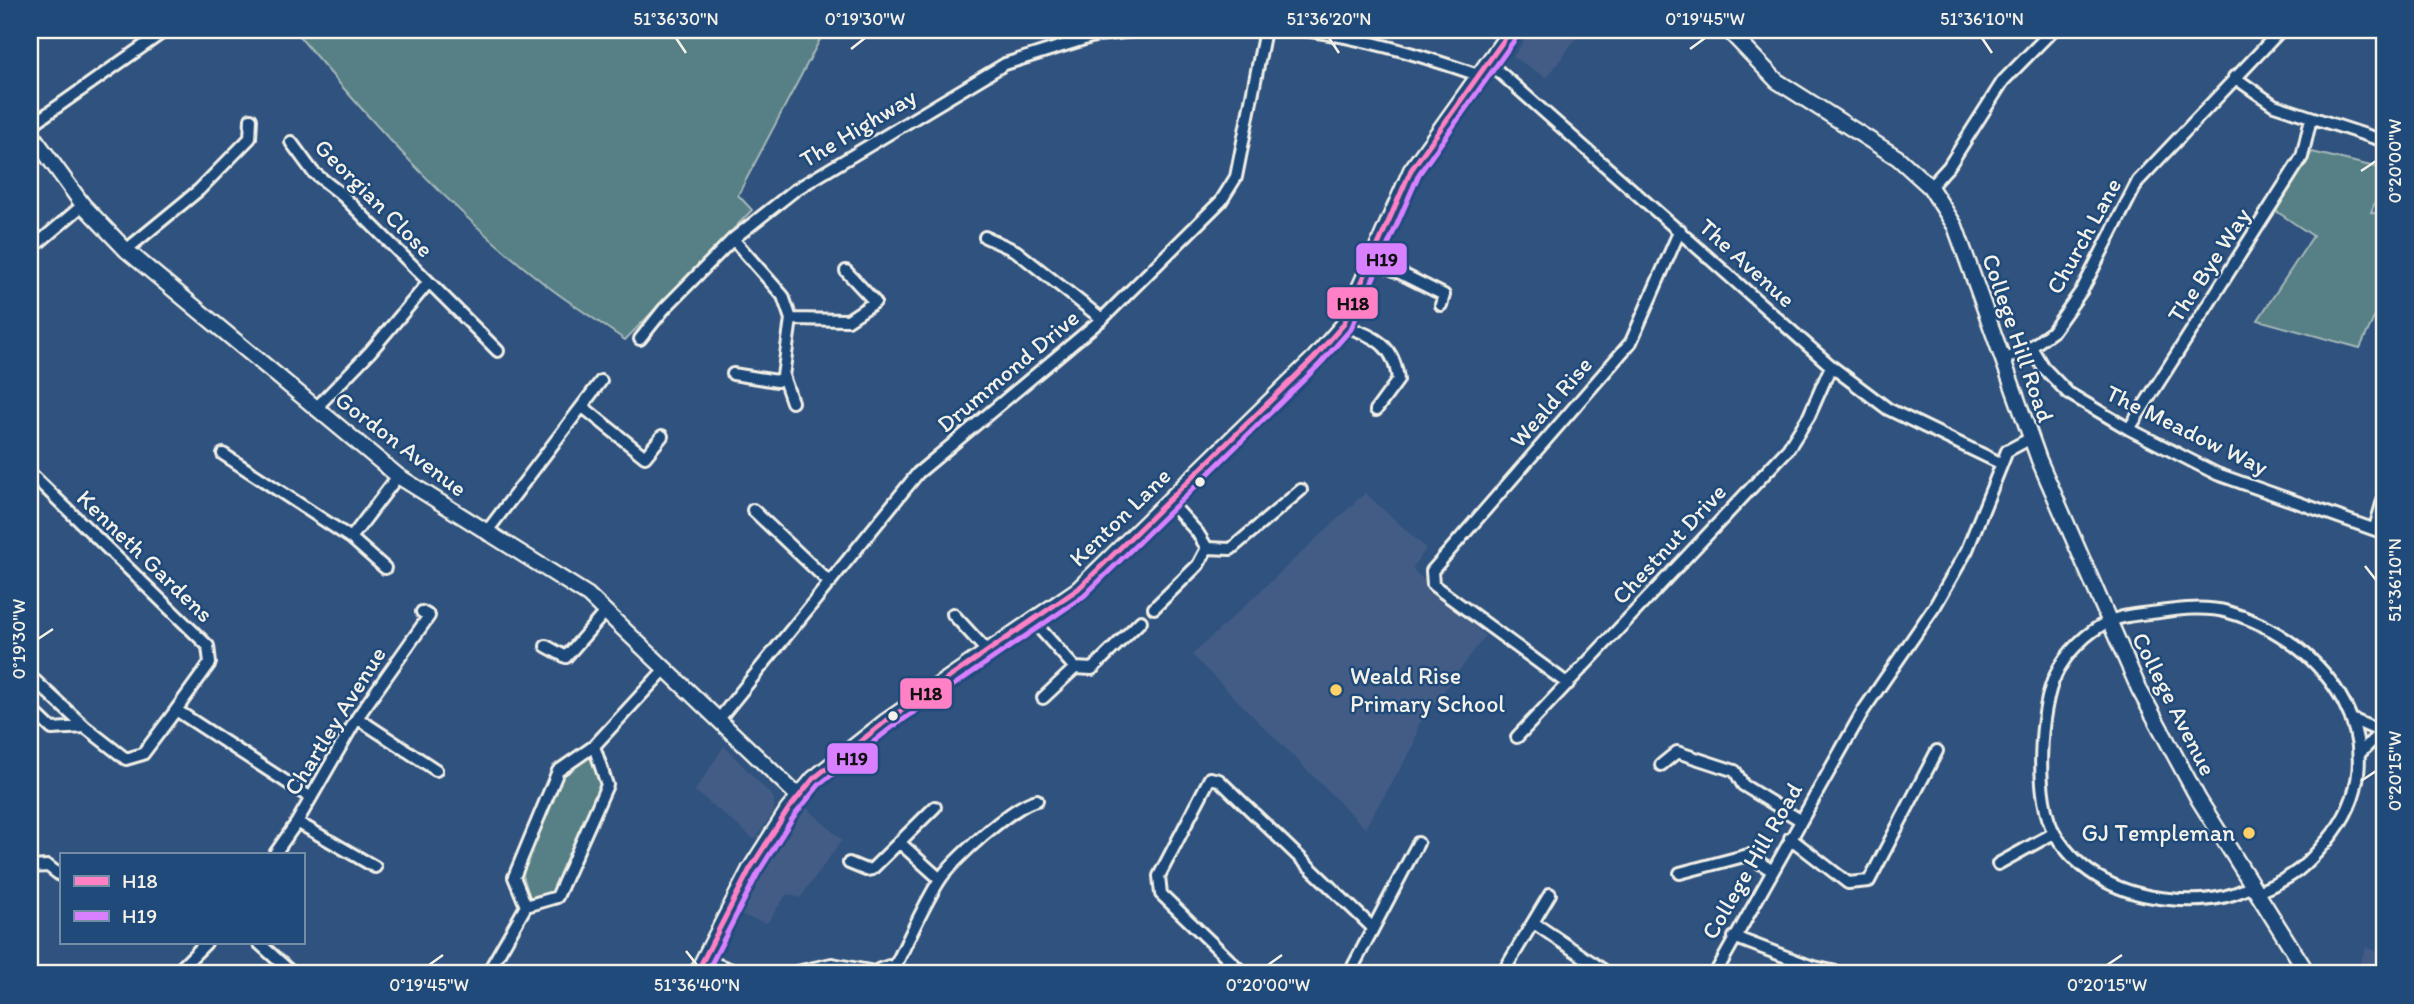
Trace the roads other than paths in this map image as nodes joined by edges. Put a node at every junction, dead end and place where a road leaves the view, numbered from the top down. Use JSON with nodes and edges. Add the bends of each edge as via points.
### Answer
{"nodes":[{"id":1,"x":166,"y":30,"type":"edge"},
{"id":2,"x":1143,"y":30,"type":"edge"},
{"id":3,"x":1265,"y":30,"type":"edge"},
{"id":4,"x":1304,"y":30,"type":"edge"},
{"id":5,"x":1511,"y":30,"type":"edge"},
{"id":6,"x":1728,"y":30,"type":"edge"},
{"id":7,"x":2053,"y":30,"type":"edge"},
{"id":8,"x":2281,"y":30,"type":"edge"},
{"id":9,"x":1488,"y":62,"type":"junction"},
{"id":10,"x":1478,"y":75,"type":"junction"},
{"id":11,"x":2234,"y":77,"type":"junction"},
{"id":12,"x":2311,"y":118,"type":"junction"},
{"id":13,"x":251,"y":119,"type":"dead end"},
{"id":14,"x":30,"y":126,"type":"edge"},
{"id":15,"x":30,"y":132,"type":"edge"},
{"id":16,"x":2384,"y":141,"type":"edge"},
{"id":17,"x":291,"y":142,"type":"dead end"},
{"id":18,"x":1930,"y":187,"type":"junction"},
{"id":19,"x":83,"y":205,"type":"junction"},
{"id":20,"x":1680,"y":230,"type":"junction"},
{"id":21,"x":985,"y":237,"type":"dead end"},
{"id":22,"x":733,"y":239,"type":"junction"},
{"id":23,"x":30,"y":250,"type":"edge"},
{"id":24,"x":126,"y":250,"type":"junction"},
{"id":25,"x":1372,"y":259,"type":"junction"},
{"id":26,"x":846,"y":271,"type":"dead end"},
{"id":27,"x":428,"y":283,"type":"junction"},
{"id":28,"x":1441,"y":305,"type":"dead end"},
{"id":29,"x":791,"y":319,"type":"junction"},
{"id":30,"x":1102,"y":319,"type":"junction"},
{"id":31,"x":1343,"y":325,"type":"junction"},
{"id":32,"x":640,"y":339,"type":"dead end"},
{"id":33,"x":2031,"y":348,"type":"junction"},
{"id":34,"x":498,"y":351,"type":"dead end"},
{"id":35,"x":2003,"y":360,"type":"junction"},
{"id":36,"x":1831,"y":366,"type":"junction"},
{"id":37,"x":733,"y":373,"type":"dead end"},
{"id":38,"x":783,"y":376,"type":"junction"},
{"id":39,"x":601,"y":381,"type":"dead end"},
{"id":40,"x":792,"y":402,"type":"dead end"},
{"id":41,"x":583,"y":407,"type":"junction"},
{"id":42,"x":315,"y":408,"type":"junction"},
{"id":43,"x":1376,"y":410,"type":"dead end"},
{"id":44,"x":2129,"y":429,"type":"junction"},
{"id":45,"x":662,"y":436,"type":"dead end"},
{"id":46,"x":2031,"y":439,"type":"junction"},
{"id":47,"x":223,"y":454,"type":"dead end"},
{"id":48,"x":2000,"y":463,"type":"junction"},
{"id":49,"x":30,"y":473,"type":"edge"},
{"id":50,"x":398,"y":476,"type":"junction"},
{"id":51,"x":1301,"y":490,"type":"dead end"},
{"id":52,"x":2384,"y":497,"type":"edge"},
{"id":53,"x":1169,"y":501,"type":"junction"},
{"id":54,"x":753,"y":510,"type":"dead end"},
{"id":55,"x":2380,"y":530,"type":"edge"},
{"id":56,"x":488,"y":535,"type":"junction"},
{"id":57,"x":351,"y":538,"type":"junction"},
{"id":58,"x":1207,"y":548,"type":"junction"},
{"id":59,"x":384,"y":568,"type":"dead end"},
{"id":60,"x":830,"y":583,"type":"junction"},
{"id":61,"x":1154,"y":608,"type":"dead end"},
{"id":62,"x":606,"y":611,"type":"junction"},
{"id":63,"x":422,"y":612,"type":"dead end"},
{"id":64,"x":953,"y":614,"type":"dead end"},
{"id":65,"x":1033,"y":621,"type":"junction"},
{"id":66,"x":1141,"y":621,"type":"dead end"},
{"id":67,"x":2107,"y":622,"type":"junction"},
{"id":68,"x":546,"y":646,"type":"dead end"},
{"id":69,"x":987,"y":651,"type":"junction"},
{"id":70,"x":666,"y":668,"type":"junction"},
{"id":71,"x":1075,"y":668,"type":"junction"},
{"id":72,"x":30,"y":676,"type":"edge"},
{"id":73,"x":1568,"y":684,"type":"junction"},
{"id":74,"x":1043,"y":698,"type":"dead end"},
{"id":75,"x":30,"y":708,"type":"edge"},
{"id":76,"x":176,"y":710,"type":"junction"},
{"id":77,"x":357,"y":718,"type":"junction"},
{"id":78,"x":719,"y":719,"type":"junction"},
{"id":79,"x":2354,"y":720,"type":"junction"},
{"id":80,"x":85,"y":727,"type":"junction"},
{"id":81,"x":2381,"y":730,"type":"edge"},
{"id":82,"x":1517,"y":737,"type":"dead end"},
{"id":83,"x":594,"y":746,"type":"junction"},
{"id":84,"x":1937,"y":751,"type":"dead end"},
{"id":85,"x":2360,"y":753,"type":"junction"},
{"id":86,"x":1661,"y":765,"type":"dead end"},
{"id":87,"x":436,"y":770,"type":"dead end"},
{"id":88,"x":798,"y":796,"type":"junction"},
{"id":89,"x":311,"y":798,"type":"junction"},
{"id":90,"x":1037,"y":800,"type":"dead end"},
{"id":91,"x":934,"y":807,"type":"dead end"},
{"id":92,"x":1800,"y":820,"type":"junction"},
{"id":93,"x":297,"y":822,"type":"junction"},
{"id":94,"x":2054,"y":833,"type":"junction"},
{"id":95,"x":1790,"y":838,"type":"junction"},
{"id":96,"x":900,"y":842,"type":"junction"},
{"id":97,"x":1418,"y":843,"type":"dead end"},
{"id":98,"x":275,"y":853,"type":"edge"},
{"id":99,"x":849,"y":863,"type":"dead end"},
{"id":100,"x":1998,"y":864,"type":"dead end"},
{"id":101,"x":30,"y":867,"type":"edge"},
{"id":102,"x":375,"y":867,"type":"dead end"},
{"id":103,"x":1771,"y":870,"type":"junction"},
{"id":104,"x":1680,"y":873,"type":"dead end"},
{"id":105,"x":60,"y":875,"type":"edge"},
{"id":106,"x":940,"y":879,"type":"junction"},
{"id":107,"x":2253,"y":890,"type":"junction"},
{"id":108,"x":1550,"y":894,"type":"dead end"},
{"id":109,"x":526,"y":906,"type":"junction"},
{"id":110,"x":1534,"y":923,"type":"junction"},
{"id":111,"x":1373,"y":928,"type":"junction"},
{"id":112,"x":1734,"y":937,"type":"junction"},
{"id":113,"x":205,"y":944,"type":"edge"},
{"id":114,"x":260,"y":944,"type":"edge"},
{"id":115,"x":703,"y":959,"type":"junction"},
{"id":116,"x":898,"y":971,"type":"edge"},
{"id":117,"x":875,"y":973,"type":"edge"},
{"id":118,"x":176,"y":974,"type":"edge"},
{"id":119,"x":293,"y":974,"type":"edge"},
{"id":120,"x":487,"y":974,"type":"edge"},
{"id":121,"x":696,"y":974,"type":"edge"},
{"id":122,"x":742,"y":974,"type":"edge"},
{"id":123,"x":788,"y":974,"type":"edge"},
{"id":124,"x":1244,"y":974,"type":"edge"},
{"id":125,"x":1349,"y":974,"type":"edge"},
{"id":126,"x":1502,"y":974,"type":"edge"},
{"id":127,"x":1609,"y":974,"type":"edge"},
{"id":128,"x":1715,"y":974,"type":"edge"},
{"id":129,"x":1846,"y":974,"type":"edge"},
{"id":130,"x":2308,"y":974,"type":"edge"}],
"edges":[{"from":1,"to":14,"type":"street"},
{"from":2,"to":22,"type":"street","name":"The Highway","via":[[1097,35],[1006,64],[795,190]]},
{"from":3,"to":30,"type":"street","name":"Drummond Drive","via":[[1236,177],[1221,201]]},
{"from":4,"to":10,"type":"street","via":[[1408,51]]},
{"from":5,"to":9,"type":"street","name":"Kenton Lane"},
{"from":6,"to":18,"type":"street","name":"College Hill Road","via":[[1777,81],[1898,158]]},
{"from":7,"to":18,"type":"street","via":[[2003,81],[1949,166]]},
{"from":8,"to":11,"type":"street","name":"Church Lane"},
{"from":9,"to":10,"type":"street","name":"Kenton Lane"},
{"from":9,"to":20,"type":"street","name":"The Avenue"},
{"from":10,"to":25,"type":"street","name":"Kenton Lane","via":[[1411,170]]},
{"from":11,"to":12,"type":"street","via":[[2274,105]]},
{"from":11,"to":33,"type":"street","name":"Church Lane","via":[[2138,180],[2082,290],[2052,332]]},
{"from":12,"to":16,"type":"street"},
{"from":12,"to":44,"type":"street","name":"The Bye Way","via":[[2302,158]]},
{"from":13,"to":24,"type":"street","via":[[250,138],[199,190]]},
{"from":15,"to":19,"type":"street","name":"Gordon Avenue"},
{"from":17,"to":27,"type":"street","name":"Georgian Close","via":[[313,172],[341,194]]},
{"from":18,"to":35,"type":"street","name":"College Hill Road","via":[[1955,226]]},
{"from":19,"to":23,"type":"street"},
{"from":19,"to":24,"type":"street","name":"Gordon Avenue"},
{"from":20,"to":36,"type":"street","name":"The Avenue"},
{"from":20,"to":73,"type":"street","name":"Weald Rise","via":[[1631,342],[1432,571],[1433,585]]},
{"from":21,"to":30,"type":"street","via":[[1016,251]]},
{"from":22,"to":29,"type":"street","via":[[783,296]]},
{"from":22,"to":32,"type":"street","name":"The Highway"},
{"from":24,"to":42,"type":"street","name":"Gordon Avenue"},
{"from":25,"to":28,"type":"street","via":[[1444,295]]},
{"from":25,"to":31,"type":"street","name":"Kenton Lane"},
{"from":26,"to":29,"type":"street","via":[[875,302],[848,320]]},
{"from":27,"to":34,"type":"street","name":"Georgian Close"},
{"from":27,"to":42,"type":"street","name":"Georgian Close"},
{"from":29,"to":38,"type":"street"},
{"from":30,"to":60,"type":"street","name":"Drummond Drive","via":[[918,473]]},
{"from":31,"to":43,"type":"street","via":[[1382,343],[1396,360],[1398,380]]},
{"from":31,"to":53,"type":"street","name":"Kenton Lane"},
{"from":33,"to":35,"type":"street","name":"Church Lane"},
{"from":33,"to":44,"type":"street","name":"The Meadow Way","via":[[2068,393]]},
{"from":35,"to":46,"type":"street","name":"College Hill Road"},
{"from":36,"to":48,"type":"street","name":"The Avenue","via":[[1888,410]]},
{"from":36,"to":73,"type":"street","name":"Chestnut Drive","via":[[1788,449]]},
{"from":37,"to":38,"type":"street","via":[[777,381]]},
{"from":38,"to":40,"type":"street"},
{"from":39,"to":41,"type":"street"},
{"from":41,"to":45,"type":"street","via":[[645,457]]},
{"from":41,"to":56,"type":"street"},
{"from":42,"to":50,"type":"street","name":"Gordon Avenue"},
{"from":44,"to":55,"type":"street","name":"The Meadow Way","via":[[2217,474]]},
{"from":46,"to":48,"type":"street","name":"College Hill Road","via":[[2007,451]]},
{"from":46,"to":67,"type":"street","name":"College Avenue"},
{"from":47,"to":57,"type":"street"},
{"from":48,"to":92,"type":"street","name":"College Hill Road","via":[[1967,550],[1936,606],[1863,712]]},
{"from":49,"to":76,"type":"street","name":"Kenneth Gardens","via":[[208,646],[210,663]]},
{"from":50,"to":56,"type":"street","name":"Gordon Avenue"},
{"from":50,"to":57,"type":"street"},
{"from":51,"to":58,"type":"street","via":[[1231,549]]},
{"from":52,"to":55,"type":"street"},
{"from":53,"to":58,"type":"street"},
{"from":53,"to":65,"type":"street","name":"Kenton Lane","via":[[1078,589]]},
{"from":54,"to":60,"type":"street"},
{"from":56,"to":62,"type":"street","name":"Gordon Avenue","via":[[588,595]]},
{"from":57,"to":59,"type":"street"},
{"from":58,"to":61,"type":"street","via":[[1198,565]]},
{"from":60,"to":78,"type":"street","name":"Drummond Drive"},
{"from":62,"to":68,"type":"street","via":[[566,657]]},
{"from":62,"to":70,"type":"street","name":"Gordon Avenue"},
{"from":63,"to":77,"type":"street","name":"Chartley Avenue","via":[[429,616]]},
{"from":64,"to":69,"type":"street"},
{"from":65,"to":69,"type":"street","name":"Kenton Lane"},
{"from":65,"to":71,"type":"street"},
{"from":66,"to":71,"type":"street","via":[[1092,669]]},
{"from":67,"to":79,"type":"street","via":[[2183,609],[2225,611],[2252,621],[2283,636],[2313,659]]},
{"from":67,"to":94,"type":"street","via":[[2083,639],[2056,673],[2045,712],[2046,811]]},
{"from":67,"to":107,"type":"street","name":"College Avenue","via":[[2139,690]]},
{"from":69,"to":88,"type":"street","name":"Kenton Lane","via":[[851,747]]},
{"from":70,"to":78,"type":"street","name":"Gordon Avenue"},
{"from":70,"to":83,"type":"street"},
{"from":71,"to":74,"type":"street"},
{"from":72,"to":80,"type":"street"},
{"from":73,"to":82,"type":"street","name":"Chestnut Drive"},
{"from":75,"to":80,"type":"street","via":[[52,729]]},
{"from":76,"to":80,"type":"street","name":"Kenneth Gardens","via":[[143,754],[125,759]]},
{"from":76,"to":89,"type":"street"},
{"from":77,"to":87,"type":"street"},
{"from":77,"to":89,"type":"street","name":"Chartley Avenue"},
{"from":78,"to":88,"type":"street","name":"Gordon Avenue"},
{"from":79,"to":81,"type":"street"},
{"from":79,"to":85,"type":"street"},
{"from":81,"to":85,"type":"street"},
{"from":83,"to":109,"type":"street","via":[[558,771],[514,877]]},
{"from":83,"to":109,"type":"street","via":[[607,785],[557,897]]},
{"from":84,"to":95,"type":"street","via":[[1869,881],[1848,883]]},
{"from":85,"to":107,"type":"street","via":[[2355,795],[2339,827],[2292,875]]},
{"from":86,"to":92,"type":"street","via":[[1677,751],[1735,771],[1743,785]]},
{"from":88,"to":115,"type":"street","name":"Kenton Lane","via":[[750,869]]},
{"from":89,"to":93,"type":"street","name":"Chartley Avenue"},
{"from":90,"to":106,"type":"street","via":[[1025,802],[993,827]]},
{"from":91,"to":96,"type":"street"},
{"from":92,"to":95,"type":"street","name":"College Hill Road"},
{"from":93,"to":98,"type":"street","name":"Chartley Avenue"},
{"from":93,"to":102,"type":"street"},
{"from":94,"to":100,"type":"street"},
{"from":94,"to":107,"type":"street","via":[[2081,865],[2109,886],[2146,897],[2198,900]]},
{"from":95,"to":103,"type":"street","name":"College Hill Road"},
{"from":96,"to":99,"type":"street","via":[[872,869]]},
{"from":96,"to":106,"type":"street"},
{"from":97,"to":111,"type":"street"},
{"from":101,"to":105,"type":"street","via":[[48,866]]},
{"from":103,"to":104,"type":"street","via":[[1748,855]]},
{"from":103,"to":112,"type":"street","name":"College Hill Road"},
{"from":106,"to":116,"type":"street"},
{"from":107,"to":130,"type":"street","name":"College Avenue"},
{"from":108,"to":110,"type":"street"},
{"from":109,"to":120,"type":"street"},
{"from":110,"to":126,"type":"street"},
{"from":110,"to":127,"type":"street"},
{"from":111,"to":124,"type":"street","via":[[1219,780],[1210,778],[1159,876],[1161,894]]},
{"from":111,"to":125,"type":"street"},
{"from":112,"to":128,"type":"street","name":"College Hill Road"},
{"from":112,"to":129,"type":"street","via":[[1810,966]]},
{"from":113,"to":118,"type":"street"},
{"from":114,"to":119,"type":"street"},
{"from":115,"to":121,"type":"street","name":"Kenton Lane"},
{"from":115,"to":122,"type":"street"},
{"from":116,"to":117,"type":"street","via":[[884,967]]},
{"from":117,"to":123,"type":"street","via":[[832,964]]}]}
